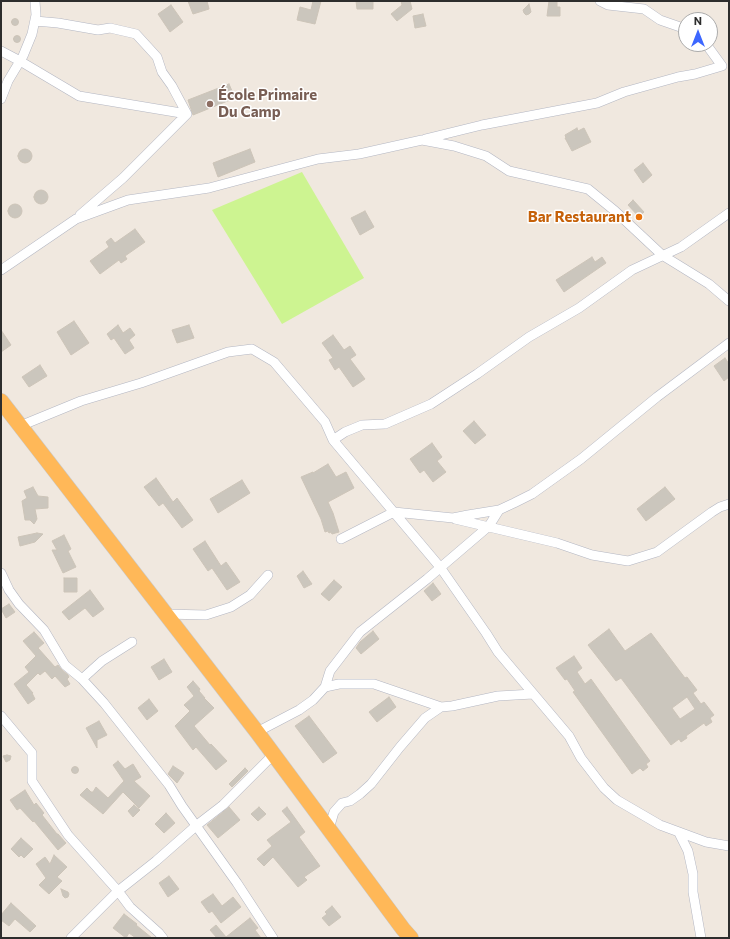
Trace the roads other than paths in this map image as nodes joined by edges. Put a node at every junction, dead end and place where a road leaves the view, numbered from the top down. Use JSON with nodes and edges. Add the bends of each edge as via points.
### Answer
{"nodes":[{"id":1,"x":35,"y":1,"type":"edge"},
{"id":2,"x":600,"y":1,"type":"edge"},
{"id":3,"x":36,"y":22,"type":"junction"},
{"id":4,"x":678,"y":26,"type":"edge"},
{"id":5,"x":1,"y":51,"type":"edge"},
{"id":6,"x":712,"y":52,"type":"edge"},
{"id":7,"x":20,"y":61,"type":"junction"},
{"id":8,"x":1,"y":99,"type":"edge"},
{"id":9,"x":187,"y":114,"type":"junction"},
{"id":10,"x":422,"y":140,"type":"junction"},
{"id":11,"x":729,"y":213,"type":"edge"},
{"id":12,"x":76,"y":219,"type":"junction"},
{"id":13,"x":662,"y":255,"type":"junction"},
{"id":14,"x":1,"y":270,"type":"edge"},
{"id":15,"x":729,"y":301,"type":"edge"},
{"id":16,"x":729,"y":344,"type":"edge"},
{"id":17,"x":1,"y":401,"type":"edge"},
{"id":18,"x":20,"y":426,"type":"junction"},
{"id":19,"x":333,"y":440,"type":"junction"},
{"id":20,"x":729,"y":504,"type":"edge"},
{"id":21,"x":499,"y":510,"type":"junction"},
{"id":22,"x":394,"y":512,"type":"junction"},
{"id":23,"x":453,"y":518,"type":"junction"},
{"id":24,"x":489,"y":526,"type":"junction"},
{"id":25,"x":341,"y":539,"type":"dead end"},
{"id":26,"x":440,"y":567,"type":"junction"},
{"id":27,"x":1,"y":573,"type":"edge"},
{"id":28,"x":268,"y":575,"type":"dead end"},
{"id":29,"x":165,"y":614,"type":"junction"},
{"id":30,"x":132,"y":642,"type":"dead end"},
{"id":31,"x":82,"y":679,"type":"junction"},
{"id":32,"x":325,"y":687,"type":"junction"},
{"id":33,"x":533,"y":694,"type":"junction"},
{"id":34,"x":440,"y":707,"type":"junction"},
{"id":35,"x":1,"y":716,"type":"edge"},
{"id":36,"x":257,"y":732,"type":"junction"},
{"id":37,"x":273,"y":754,"type":"junction"},
{"id":38,"x":197,"y":825,"type":"junction"},
{"id":39,"x":329,"y":830,"type":"junction"},
{"id":40,"x":679,"y":833,"type":"junction"},
{"id":41,"x":729,"y":846,"type":"edge"},
{"id":42,"x":118,"y":891,"type":"junction"},
{"id":43,"x":71,"y":938,"type":"edge"},
{"id":44,"x":163,"y":938,"type":"edge"},
{"id":45,"x":273,"y":938,"type":"edge"},
{"id":46,"x":411,"y":938,"type":"edge"},
{"id":47,"x":701,"y":938,"type":"edge"}],
"edges":[{"from":1,"to":3,"type":"street"},
{"from":2,"to":4,"type":"street","via":[[608,5],[644,9],[660,20]]},
{"from":3,"to":7,"type":"street"},
{"from":3,"to":9,"type":"street","via":[[98,30],[110,28],[136,34],[157,57],[162,72]]},
{"from":5,"to":7,"type":"street"},
{"from":6,"to":10,"type":"street","via":[[722,66],[624,92],[597,103],[482,125]]},
{"from":7,"to":8,"type":"street"},
{"from":7,"to":9,"type":"street","via":[[79,96]]},
{"from":9,"to":12,"type":"street","via":[[123,178]]},
{"from":10,"to":12,"type":"street","via":[[359,154],[318,159],[208,188],[128,200]]},
{"from":10,"to":13,"type":"street","via":[[486,156],[509,171],[588,189]]},
{"from":11,"to":13,"type":"street","via":[[681,247]]},
{"from":12,"to":14,"type":"street"},
{"from":13,"to":15,"type":"street","via":[[709,284]]},
{"from":13,"to":19,"type":"street","via":[[632,270],[579,308],[529,337],[431,404],[385,424],[362,425]]},
{"from":16,"to":21,"type":"street","via":[[657,397],[581,459],[532,494]]},
{"from":17,"to":18,"type":"highway"},
{"from":18,"to":19,"type":"street","via":[[81,401],[228,352],[252,350],[274,362],[325,422]]},
{"from":18,"to":29,"type":"highway"},
{"from":19,"to":22,"type":"street"},
{"from":20,"to":24,"type":"street","via":[[712,512],[657,552],[628,561],[592,555],[557,543]]},
{"from":21,"to":23,"type":"street"},
{"from":21,"to":24,"type":"street"},
{"from":22,"to":23,"type":"street"},
{"from":22,"to":25,"type":"street"},
{"from":22,"to":26,"type":"street"},
{"from":23,"to":24,"type":"street"},
{"from":24,"to":26,"type":"street"},
{"from":26,"to":32,"type":"street","via":[[360,632],[330,671]]},
{"from":26,"to":33,"type":"street","via":[[498,652]]},
{"from":27,"to":31,"type":"street","via":[[18,604],[44,630],[65,665]]},
{"from":28,"to":29,"type":"street","via":[[250,595],[231,607],[206,615]]},
{"from":29,"to":36,"type":"highway"},
{"from":30,"to":31,"type":"street","via":[[102,661]]},
{"from":31,"to":38,"type":"street","via":[[170,786]]},
{"from":32,"to":34,"type":"street","via":[[339,684],[374,684]]},
{"from":32,"to":36,"type":"street","via":[[300,710]]},
{"from":33,"to":34,"type":"street","via":[[498,696]]},
{"from":33,"to":40,"type":"street","via":[[569,736],[581,758],[616,800]]},
{"from":34,"to":39,"type":"street","via":[[425,718],[371,784],[334,812]]},
{"from":35,"to":42,"type":"street","via":[[32,753],[32,781],[68,835]]},
{"from":36,"to":37,"type":"highway"},
{"from":37,"to":38,"type":"street","via":[[223,805]]},
{"from":37,"to":39,"type":"highway"},
{"from":38,"to":42,"type":"street"},
{"from":38,"to":45,"type":"street"},
{"from":39,"to":46,"type":"highway"},
{"from":40,"to":41,"type":"street"},
{"from":40,"to":47,"type":"street","via":[[688,851],[694,874]]},
{"from":42,"to":43,"type":"street"},
{"from":42,"to":44,"type":"street","via":[[130,907]]}]}
